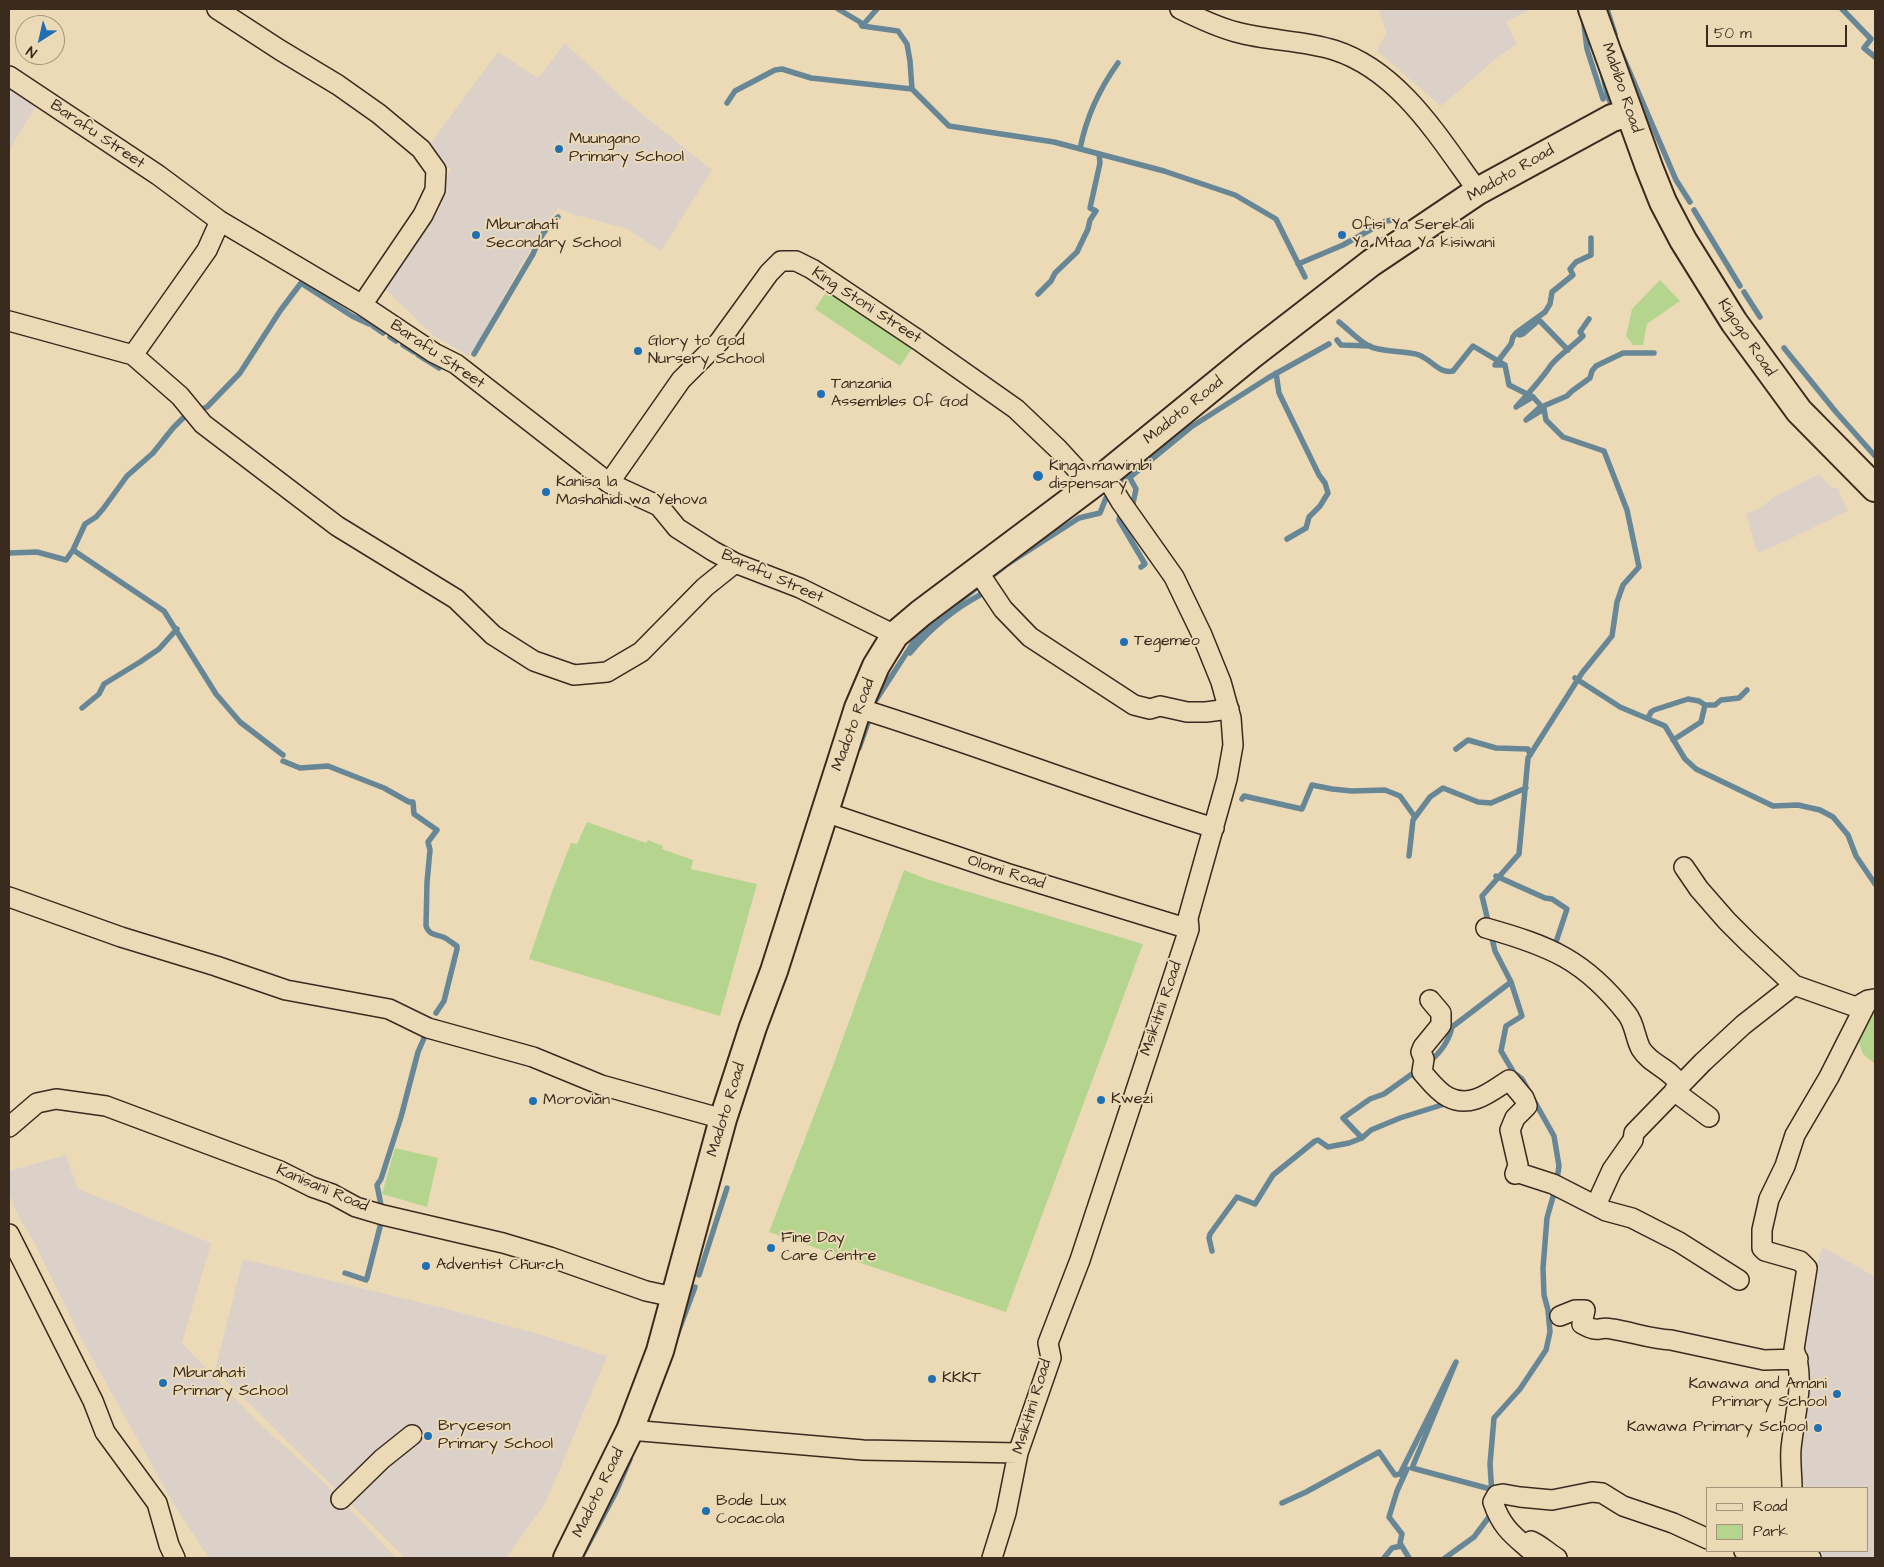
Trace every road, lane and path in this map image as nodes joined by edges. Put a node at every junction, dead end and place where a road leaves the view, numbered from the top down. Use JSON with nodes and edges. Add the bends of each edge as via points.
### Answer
{"nodes":[{"id":1,"x":217,"y":9,"type":"edge"},
{"id":2,"x":1180,"y":9,"type":"edge"},
{"id":3,"x":1592,"y":9,"type":"edge"},
{"id":4,"x":9,"y":76,"type":"edge"},
{"id":5,"x":1629,"y":112,"type":"junction"},
{"id":6,"x":1648,"y":167,"type":"joint"},
{"id":7,"x":1478,"y":191,"type":"junction"},
{"id":8,"x":220,"y":221,"type":"junction"},
{"id":9,"x":362,"y":305,"type":"junction"},
{"id":10,"x":9,"y":321,"type":"edge"},
{"id":11,"x":133,"y":354,"type":"junction"},
{"id":12,"x":1099,"y":480,"type":"junction"},
{"id":13,"x":608,"y":483,"type":"junction"},
{"id":14,"x":1875,"y":488,"type":"edge"},
{"id":15,"x":735,"y":563,"type":"junction"},
{"id":16,"x":976,"y":570,"type":"junction"},
{"id":17,"x":895,"y":635,"type":"junction"},
{"id":18,"x":858,"y":708,"type":"junction"},
{"id":19,"x":1229,"y":709,"type":"junction"},
{"id":20,"x":825,"y":812,"type":"junction"},
{"id":21,"x":1214,"y":828,"type":"junction"},
{"id":22,"x":1684,"y":867,"type":"dead end"},
{"id":23,"x":9,"y":897,"type":"edge"},
{"id":24,"x":1486,"y":928,"type":"dead end"},
{"id":25,"x":1189,"y":929,"type":"junction"},
{"id":26,"x":1794,"y":985,"type":"junction"},
{"id":27,"x":1430,"y":1000,"type":"dead end"},
{"id":28,"x":1872,"y":1000,"type":"edge"},
{"id":29,"x":1677,"y":1088,"type":"junction"},
{"id":30,"x":1710,"y":1117,"type":"dead end"},
{"id":31,"x":723,"y":1120,"type":"junction"},
{"id":32,"x":9,"y":1127,"type":"edge"},
{"id":33,"x":1596,"y":1205,"type":"junction"},
{"id":34,"x":9,"y":1234,"type":"edge"},
{"id":35,"x":1739,"y":1280,"type":"dead end"},
{"id":36,"x":674,"y":1297,"type":"junction"},
{"id":37,"x":1560,"y":1316,"type":"dead end"},
{"id":38,"x":1798,"y":1359,"type":"junction"},
{"id":39,"x":630,"y":1430,"type":"junction"},
{"id":40,"x":412,"y":1435,"type":"dead end"},
{"id":41,"x":1018,"y":1453,"type":"junction"},
{"id":42,"x":1792,"y":1487,"type":"edge"},
{"id":43,"x":341,"y":1499,"type":"dead end"},
{"id":44,"x":1706,"y":1539,"type":"edge"},
{"id":45,"x":1528,"y":1540,"type":"dead end"},
{"id":46,"x":1752,"y":1552,"type":"edge"},
{"id":47,"x":1795,"y":1552,"type":"edge"},
{"id":48,"x":1798,"y":1552,"type":"edge"},
{"id":49,"x":175,"y":1558,"type":"edge"},
{"id":50,"x":567,"y":1558,"type":"edge"},
{"id":51,"x":992,"y":1558,"type":"edge"},
{"id":52,"x":1539,"y":1558,"type":"edge"},
{"id":53,"x":1557,"y":1558,"type":"edge"},
{"id":54,"x":1811,"y":1558,"type":"edge"}],
"edges":[{"from":1,"to":9,"type":"street","via":[[379,114],[421,149],[436,170],[435,190],[423,215]]},
{"from":2,"to":7,"type":"street","via":[[1237,32],[1334,50],[1367,65],[1386,79],[1428,122]]},
{"from":3,"to":5,"type":"main road","name":"Mabibo Road"},
{"from":4,"to":8,"type":"street","name":"Barafu Street","via":[[158,175]]},
{"from":5,"to":6,"type":"main road","name":"Mabibo Road"},
{"from":5,"to":7,"type":"main road","name":"Madoto Road","via":[[1612,118]]},
{"from":6,"to":14,"type":"main road","name":"Kigogo Road","via":[[1683,240],[1765,368],[1798,411]]},
{"from":7,"to":12,"type":"main road","name":"Madoto Road","via":[[1371,263]]},
{"from":8,"to":9,"type":"street","name":"Barafu Street"},
{"from":8,"to":11,"type":"street","via":[[208,250]]},
{"from":9,"to":13,"type":"street","name":"Barafu Street","via":[[456,364]]},
{"from":10,"to":11,"type":"street"},
{"from":11,"to":15,"type":"street","via":[[180,396],[203,424],[337,526],[456,599],[493,635],[534,661],[574,675],[607,672],[641,652],[705,587]]},
{"from":12,"to":13,"type":"street","name":"King Stoni Street","via":[[1058,449],[1016,409],[918,340],[812,269],[796,262],[781,261],[768,273],[719,342],[681,380]]},
{"from":12,"to":16,"type":"main road","name":"Madoto Road"},
{"from":12,"to":19,"type":"street","name":"Msikitini Road","via":[[1122,502],[1174,577],[1202,634]]},
{"from":13,"to":15,"type":"street","name":"Barafu Street","via":[[658,506],[677,528]]},
{"from":15,"to":17,"type":"street","name":"Barafu Street","via":[[800,588]]},
{"from":16,"to":17,"type":"main road","name":"Madoto Road"},
{"from":16,"to":19,"type":"street","via":[[1003,609],[1030,637],[1134,705],[1187,712]]},
{"from":17,"to":18,"type":"main road","name":"Madoto Road","via":[[876,666]]},
{"from":18,"to":20,"type":"main road","name":"Madoto Road"},
{"from":18,"to":21,"type":"street"},
{"from":19,"to":21,"type":"street","name":"Msikitini Road","via":[[1233,745]]},
{"from":20,"to":25,"type":"street","name":"Olomi Road","via":[[1006,874]]},
{"from":20,"to":31,"type":"main road","name":"Madoto Road"},
{"from":21,"to":25,"type":"street","name":"Msikitini Road","via":[[1188,918]]},
{"from":22,"to":26,"type":"street","via":[[1728,921]]},
{"from":23,"to":31,"type":"street","via":[[286,990],[389,1009],[428,1028],[533,1057],[601,1085]]},
{"from":24,"to":29,"type":"street","via":[[1553,950],[1593,977],[1627,1014],[1642,1050],[1670,1072]]},
{"from":25,"to":41,"type":"street","name":"Msikitini Road","via":[[1084,1251],[1048,1343],[1051,1358]]},
{"from":26,"to":28,"type":"street","via":[[1856,1007]]},
{"from":26,"to":29,"type":"street","via":[[1743,1025]]},
{"from":27,"to":33,"type":"street","via":[[1441,1013],[1442,1025],[1423,1047],[1422,1072],[1447,1097],[1467,1102],[1482,1098],[1509,1080],[1527,1106],[1515,1118],[1510,1130],[1518,1165],[1515,1174],[1553,1184]]},
{"from":28,"to":38,"type":"street","via":[[1795,1135],[1769,1199],[1762,1230],[1762,1248],[1765,1251],[1800,1261],[1807,1268],[1794,1348]]},
{"from":29,"to":30,"type":"street"},
{"from":29,"to":33,"type":"street","via":[[1634,1133],[1634,1140],[1612,1170]]},
{"from":31,"to":36,"type":"main road","name":"Madoto Road"},
{"from":32,"to":36,"type":"street","name":"Kanisani Road","via":[[37,1103],[56,1099],[106,1106],[280,1170],[356,1206],[503,1243],[646,1291]]},
{"from":33,"to":35,"type":"street","via":[[1632,1218],[1679,1242]]},
{"from":34,"to":49,"type":"street","via":[[93,1401],[105,1432],[157,1503]]},
{"from":36,"to":39,"type":"main road","name":"Madoto Road","via":[[660,1351]]},
{"from":37,"to":38,"type":"street","via":[[1585,1310],[1582,1324],[1594,1331],[1610,1328],[1764,1360]]},
{"from":38,"to":42,"type":"street","via":[[1798,1406],[1791,1450]]},
{"from":39,"to":41,"type":"street","via":[[863,1450]]},
{"from":39,"to":50,"type":"main road","name":"Madoto Road"},
{"from":40,"to":43,"type":"street"},
{"from":41,"to":51,"type":"street","name":"Msikitini Road","via":[[1006,1513]]},
{"from":44,"to":52,"type":"street","via":[[1673,1523],[1623,1506],[1602,1494],[1592,1492],[1552,1500],[1498,1495],[1492,1502],[1502,1523],[1514,1538]]},
{"from":45,"to":53,"type":"street"},
{"from":46,"to":47,"type":"street","via":[[1785,1556]]},
{"from":48,"to":54,"type":"street","via":[[1800,1557]]}]}
